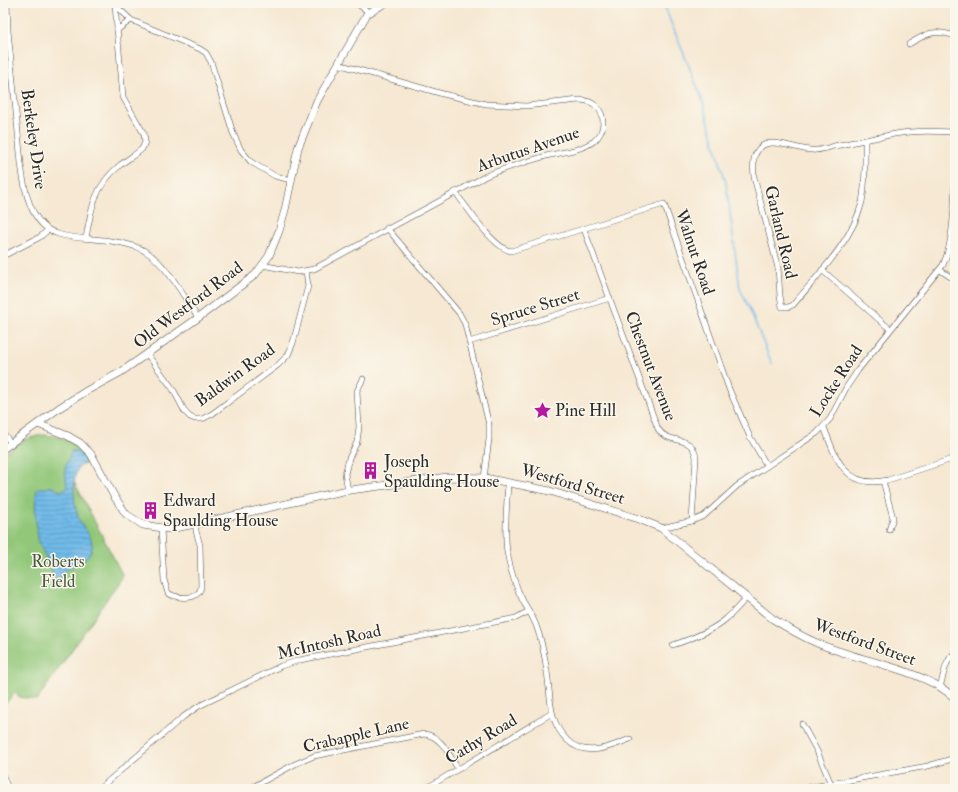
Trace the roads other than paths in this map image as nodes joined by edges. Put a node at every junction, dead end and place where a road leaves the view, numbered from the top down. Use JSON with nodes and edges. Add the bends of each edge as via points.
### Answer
{"nodes":[{"id":1,"x":8,"y":3,"type":"edge"},
{"id":2,"x":356,"y":3,"type":"edge"},
{"id":3,"x":384,"y":3,"type":"edge"},
{"id":4,"x":115,"y":4,"type":"edge"},
{"id":5,"x":369,"y":12,"type":"junction"},
{"id":6,"x":131,"y":20,"type":"junction"},
{"id":7,"x":117,"y":30,"type":"junction"},
{"id":8,"x":955,"y":36,"type":"edge"},
{"id":9,"x":909,"y":44,"type":"dead end"},
{"id":10,"x":955,"y":59,"type":"edge"},
{"id":11,"x":338,"y":64,"type":"junction"},
{"id":12,"x":955,"y":82,"type":"edge"},
{"id":13,"x":955,"y":132,"type":"edge"},
{"id":14,"x":865,"y":141,"type":"junction"},
{"id":15,"x":291,"y":180,"type":"junction"},
{"id":16,"x":955,"y":184,"type":"edge"},
{"id":17,"x":456,"y":192,"type":"junction"},
{"id":18,"x":388,"y":228,"type":"junction"},
{"id":19,"x":584,"y":229,"type":"junction"},
{"id":20,"x":48,"y":230,"type":"junction"},
{"id":21,"x":86,"y":238,"type":"junction"},
{"id":22,"x":952,"y":243,"type":"edge"},
{"id":23,"x":3,"y":256,"type":"edge"},
{"id":24,"x":262,"y":265,"type":"junction"},
{"id":25,"x":822,"y":270,"type":"junction"},
{"id":26,"x":940,"y":270,"type":"junction"},
{"id":27,"x":306,"y":271,"type":"junction"},
{"id":28,"x":955,"y":280,"type":"edge"},
{"id":29,"x":610,"y":298,"type":"junction"},
{"id":30,"x":198,"y":318,"type":"junction"},
{"id":31,"x":890,"y":329,"type":"junction"},
{"id":32,"x":470,"y":342,"type":"junction"},
{"id":33,"x":147,"y":354,"type":"junction"},
{"id":34,"x":364,"y":379,"type":"dead end"},
{"id":35,"x":38,"y":424,"type":"junction"},
{"id":36,"x":824,"y":427,"type":"junction"},
{"id":37,"x":3,"y":433,"type":"edge"},
{"id":38,"x":11,"y":443,"type":"junction"},
{"id":39,"x":3,"y":449,"type":"edge"},
{"id":40,"x":955,"y":458,"type":"edge"},
{"id":41,"x":767,"y":466,"type":"junction"},
{"id":42,"x":484,"y":478,"type":"junction"},
{"id":43,"x":883,"y":481,"type":"junction"},
{"id":44,"x":508,"y":482,"type":"junction"},
{"id":45,"x":348,"y":490,"type":"junction"},
{"id":46,"x":692,"y":521,"type":"junction"},
{"id":47,"x":196,"y":524,"type":"junction"},
{"id":48,"x":161,"y":528,"type":"junction"},
{"id":49,"x":661,"y":528,"type":"junction"},
{"id":50,"x":889,"y":530,"type":"dead end"},
{"id":51,"x":747,"y":597,"type":"junction"},
{"id":52,"x":529,"y":611,"type":"junction"},
{"id":53,"x":673,"y":645,"type":"dead end"},
{"id":54,"x":955,"y":653,"type":"edge"},
{"id":55,"x":940,"y":687,"type":"junction"},
{"id":56,"x":955,"y":698,"type":"edge"},
{"id":57,"x":552,"y":713,"type":"junction"},
{"id":58,"x":802,"y":724,"type":"dead end"},
{"id":59,"x":630,"y":740,"type":"dead end"},
{"id":60,"x":955,"y":758,"type":"edge"},
{"id":61,"x":458,"y":769,"type":"junction"},
{"id":62,"x":3,"y":776,"type":"edge"},
{"id":63,"x":831,"y":784,"type":"junction"},
{"id":64,"x":8,"y":789,"type":"edge"},
{"id":65,"x":99,"y":789,"type":"edge"},
{"id":66,"x":249,"y":789,"type":"edge"},
{"id":67,"x":425,"y":789,"type":"edge"},
{"id":68,"x":801,"y":789,"type":"edge"}],
"edges":[{"from":1,"to":20,"type":"street","name":"Berkeley Drive","via":[[16,123],[24,184],[35,215]]},
{"from":2,"to":5,"type":"street"},
{"from":3,"to":5,"type":"main road","name":"Old Westford Road"},
{"from":4,"to":6,"type":"street"},
{"from":4,"to":7,"type":"street"},
{"from":5,"to":11,"type":"main road","name":"Old Westford Road"},
{"from":6,"to":7,"type":"street"},
{"from":6,"to":15,"type":"street","via":[[206,53],[241,150],[263,169],[275,176]]},
{"from":7,"to":21,"type":"street","via":[[123,97],[144,134],[145,142],[142,150],[120,164],[102,184],[90,211]]},
{"from":8,"to":9,"type":"street","via":[[941,32],[928,34]]},
{"from":10,"to":12,"type":"street"},
{"from":11,"to":15,"type":"main road","name":"Old Westford Road","via":[[306,125]]},
{"from":11,"to":17,"type":"street","name":"Arbutus Avenue","via":[[478,103],[526,106],[583,100],[593,104],[600,112],[602,130],[590,143],[503,169]]},
{"from":13,"to":14,"type":"street","name":"Garland Road","via":[[910,132]]},
{"from":14,"to":25,"type":"street","name":"Garland Road","via":[[861,204],[850,231]]},
{"from":14,"to":25,"type":"street","name":"Garland Road","via":[[815,151],[770,143],[756,152],[754,177],[778,268],[782,307],[788,308],[793,305]]},
{"from":15,"to":24,"type":"main road","name":"Old Westford Road","via":[[279,231],[269,256]]},
{"from":16,"to":22,"type":"street","name":"Locke Road"},
{"from":17,"to":18,"type":"street","name":"Arbutus Avenue"},
{"from":17,"to":19,"type":"street","name":"Walnut Road","via":[[490,236],[506,250],[523,248]]},
{"from":18,"to":27,"type":"street","name":"Arbutus Avenue"},
{"from":18,"to":32,"type":"street","via":[[459,313]]},
{"from":19,"to":29,"type":"street","name":"Chestnut Avenue"},
{"from":19,"to":41,"type":"street","name":"Walnut Road","via":[[664,204],[729,389],[750,437]]},
{"from":20,"to":21,"type":"street","via":[[59,235]]},
{"from":20,"to":23,"type":"street","via":[[40,237]]},
{"from":21,"to":30,"type":"street","via":[[117,241],[134,246],[156,259]]},
{"from":22,"to":26,"type":"street","name":"Locke Road"},
{"from":24,"to":27,"type":"street","name":"Arbutus Avenue"},
{"from":24,"to":30,"type":"main road","name":"Old Westford Road","via":[[240,287]]},
{"from":25,"to":31,"type":"street"},
{"from":26,"to":28,"type":"street"},
{"from":26,"to":31,"type":"street","name":"Locke Road"},
{"from":27,"to":33,"type":"street","name":"Baldwin Road","via":[[308,286],[288,355],[212,414],[202,419],[190,417]]},
{"from":29,"to":32,"type":"street","name":"Spruce Street"},
{"from":29,"to":46,"type":"street","name":"Chestnut Avenue","via":[[658,429],[666,436],[690,444],[694,449],[696,458]]},
{"from":30,"to":33,"type":"main road","name":"Old Westford Road"},
{"from":31,"to":36,"type":"street","name":"Locke Road","via":[[862,364]]},
{"from":32,"to":42,"type":"street","via":[[489,425]]},
{"from":33,"to":35,"type":"main road","name":"Old Westford Road"},
{"from":34,"to":45,"type":"street","via":[[357,392],[359,427],[357,442],[349,458],[346,474]]},
{"from":35,"to":38,"type":"main road","name":"Old Westford Road"},
{"from":35,"to":48,"type":"main road","name":"Westford Street","via":[[80,443],[90,454],[126,514],[143,525]]},
{"from":36,"to":41,"type":"street","name":"Locke Road"},
{"from":36,"to":43,"type":"street","via":[[837,460],[846,471],[866,481]]},
{"from":37,"to":38,"type":"street"},
{"from":38,"to":39,"type":"main road","name":"Old Westford Road"},
{"from":40,"to":43,"type":"street"},
{"from":41,"to":46,"type":"street","name":"Locke Road","via":[[737,486],[704,516]]},
{"from":42,"to":44,"type":"main road","name":"Westford Street"},
{"from":42,"to":45,"type":"main road","name":"Westford Street","via":[[447,477]]},
{"from":43,"to":50,"type":"street","via":[[893,518]]},
{"from":44,"to":49,"type":"main road","name":"Westford Street","via":[[550,491]]},
{"from":44,"to":52,"type":"street","via":[[507,550],[514,578]]},
{"from":45,"to":47,"type":"main road","name":"Westford Street"},
{"from":46,"to":49,"type":"street","name":"Locke Road"},
{"from":47,"to":48,"type":"main road","name":"Westford Street"},
{"from":47,"to":48,"type":"street","via":[[200,545],[201,588],[193,597],[172,596],[168,593],[164,580]]},
{"from":49,"to":51,"type":"main road","name":"Westford Street"},
{"from":51,"to":53,"type":"street","via":[[726,619]]},
{"from":51,"to":55,"type":"main road","name":"Westford Street","via":[[772,619],[806,638],[831,649],[900,670]]},
{"from":52,"to":57,"type":"street","via":[[537,627],[542,647]]},
{"from":52,"to":65,"type":"street","name":"McIntosh Road","via":[[516,618],[300,660],[281,666],[199,706]]},
{"from":54,"to":55,"type":"street","via":[[949,658]]},
{"from":55,"to":56,"type":"main road","name":"Westford Street"},
{"from":57,"to":59,"type":"street","via":[[558,728],[568,741],[578,748],[599,750]]},
{"from":57,"to":61,"type":"street","name":"Cathy Road"},
{"from":58,"to":63,"type":"street"},
{"from":60,"to":63,"type":"street","via":[[928,766]]},
{"from":61,"to":66,"type":"street","name":"Crabapple Lane","via":[[439,740],[432,735],[424,734],[314,756]]},
{"from":61,"to":67,"type":"street","name":"Cathy Road"},
{"from":62,"to":64,"type":"street"},
{"from":63,"to":68,"type":"street"}]}
